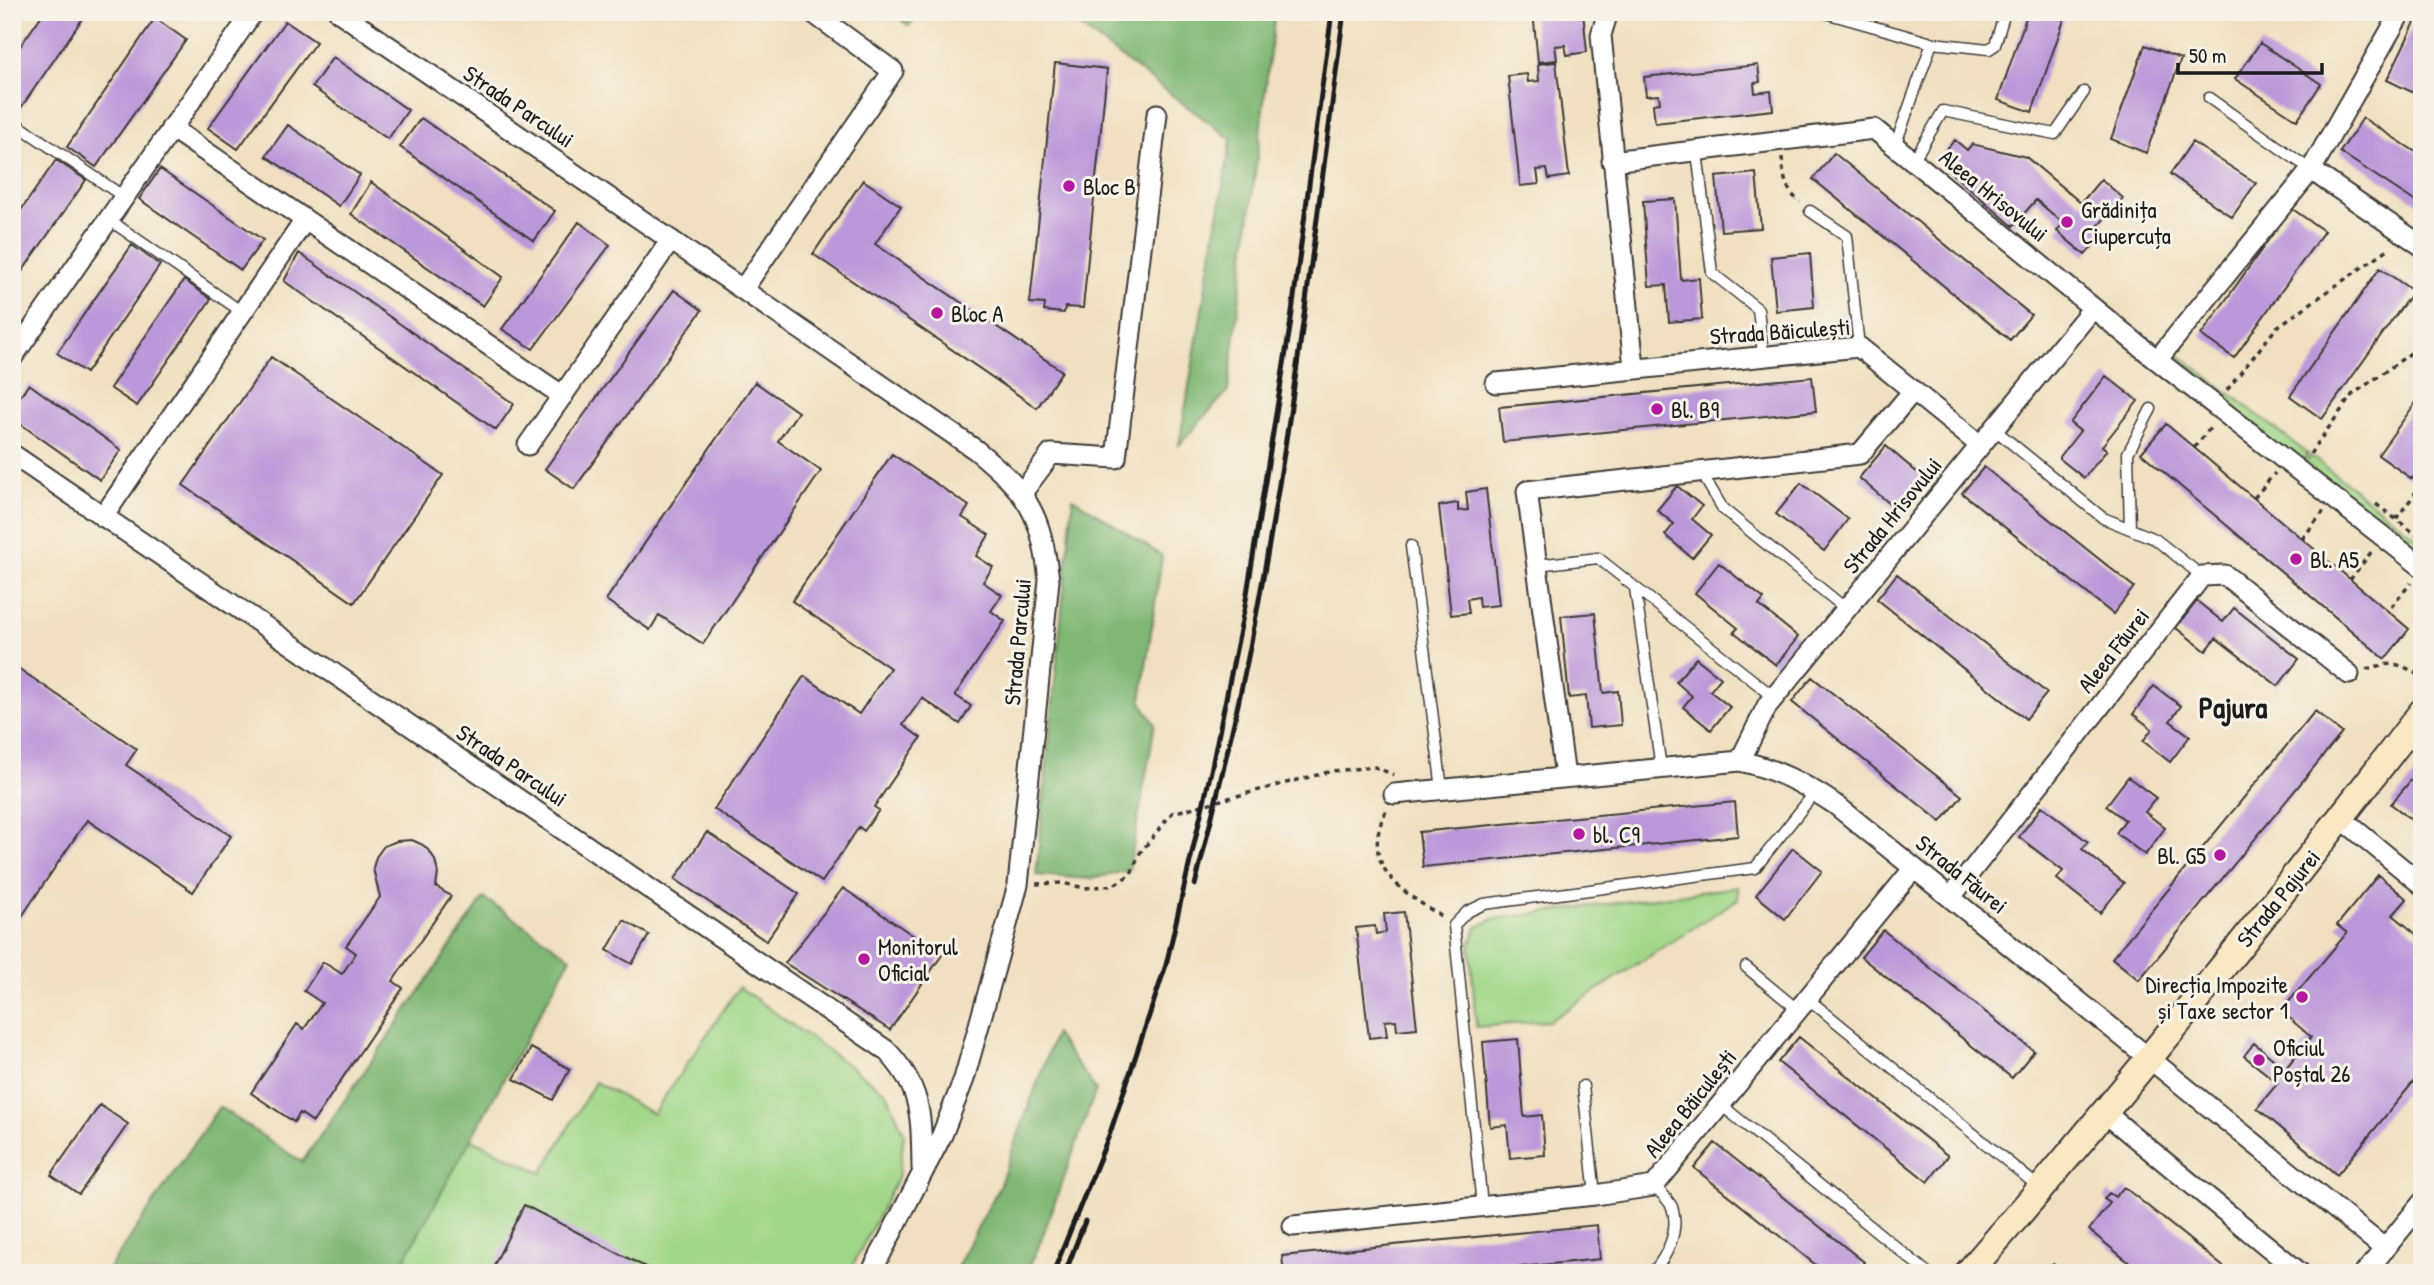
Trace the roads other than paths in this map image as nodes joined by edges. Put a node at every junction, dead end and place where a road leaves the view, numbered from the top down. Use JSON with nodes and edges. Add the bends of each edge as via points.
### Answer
{"nodes":[{"id":1,"x":253,"y":12,"type":"edge"},
{"id":2,"x":339,"y":12,"type":"edge"},
{"id":3,"x":811,"y":12,"type":"edge"},
{"id":4,"x":1608,"y":12,"type":"edge"},
{"id":5,"x":1822,"y":12,"type":"edge"},
{"id":6,"x":2006,"y":12,"type":"edge"},
{"id":7,"x":2401,"y":12,"type":"edge"},
{"id":8,"x":1932,"y":43,"type":"junction"},
{"id":9,"x":2084,"y":92,"type":"dead end"},
{"id":10,"x":2208,"y":98,"type":"dead end"},
{"id":11,"x":1157,"y":114,"type":"dead end"},
{"id":12,"x":12,"y":121,"type":"edge"},
{"id":13,"x":171,"y":128,"type":"junction"},
{"id":14,"x":1895,"y":146,"type":"junction"},
{"id":15,"x":1696,"y":152,"type":"junction"},
{"id":16,"x":1612,"y":161,"type":"junction"},
{"id":17,"x":1913,"y":161,"type":"junction"},
{"id":18,"x":2311,"y":170,"type":"junction"},
{"id":19,"x":124,"y":197,"type":"junction"},
{"id":20,"x":1810,"y":211,"type":"road end"},
{"id":21,"x":108,"y":219,"type":"junction"},
{"id":22,"x":305,"y":220,"type":"junction"},
{"id":23,"x":671,"y":240,"type":"junction"},
{"id":24,"x":2414,"y":241,"type":"edge"},
{"id":25,"x":743,"y":289,"type":"junction"},
{"id":26,"x":2093,"y":309,"type":"junction"},
{"id":27,"x":242,"y":312,"type":"junction"},
{"id":28,"x":1859,"y":347,"type":"junction"},
{"id":29,"x":1763,"y":354,"type":"junction"},
{"id":30,"x":12,"y":358,"type":"edge"},
{"id":31,"x":2157,"y":360,"type":"junction"},
{"id":32,"x":1634,"y":368,"type":"junction"},
{"id":33,"x":1496,"y":383,"type":"dead end"},
{"id":34,"x":1913,"y":390,"type":"junction"},
{"id":35,"x":562,"y":396,"type":"junction"},
{"id":36,"x":2151,"y":409,"type":"dead end"},
{"id":37,"x":1994,"y":429,"type":"junction"},
{"id":38,"x":528,"y":445,"type":"dead end"},
{"id":39,"x":1980,"y":445,"type":"junction"},
{"id":40,"x":12,"y":454,"type":"edge"},
{"id":41,"x":1701,"y":472,"type":"junction"},
{"id":42,"x":1022,"y":493,"type":"junction"},
{"id":43,"x":103,"y":517,"type":"junction"},
{"id":44,"x":2130,"y":529,"type":"junction"},
{"id":45,"x":1411,"y":546,"type":"dead end"},
{"id":46,"x":1537,"y":565,"type":"junction"},
{"id":47,"x":2418,"y":573,"type":"edge"},
{"id":48,"x":2202,"y":576,"type":"junction"},
{"id":49,"x":1635,"y":588,"type":"junction"},
{"id":50,"x":1846,"y":609,"type":"junction"},
{"id":51,"x":2349,"y":674,"type":"road end"},
{"id":52,"x":1774,"y":697,"type":"junction"},
{"id":53,"x":2422,"y":712,"type":"edge"},
{"id":54,"x":1740,"y":761,"type":"junction"},
{"id":55,"x":1661,"y":768,"type":"junction"},
{"id":56,"x":1565,"y":777,"type":"junction"},
{"id":57,"x":1442,"y":789,"type":"junction"},
{"id":58,"x":1816,"y":792,"type":"junction"},
{"id":59,"x":1394,"y":794,"type":"road end"},
{"id":60,"x":2341,"y":818,"type":"junction"},
{"id":61,"x":1914,"y":868,"type":"junction"},
{"id":62,"x":2422,"y":885,"type":"edge"},
{"id":63,"x":1951,"y":897,"type":"junction"},
{"id":64,"x":1745,"y":967,"type":"dead end"},
{"id":65,"x":1803,"y":1004,"type":"junction"},
{"id":66,"x":2148,"y":1058,"type":"junction"},
{"id":67,"x":1583,"y":1086,"type":"dead end"},
{"id":68,"x":1720,"y":1104,"type":"junction"},
{"id":69,"x":2104,"y":1112,"type":"junction"},
{"id":70,"x":922,"y":1174,"type":"junction"},
{"id":71,"x":1654,"y":1186,"type":"junction"},
{"id":72,"x":2041,"y":1188,"type":"junction"},
{"id":73,"x":1595,"y":1195,"type":"junction"},
{"id":74,"x":2422,"y":1203,"type":"edge"},
{"id":75,"x":1482,"y":1206,"type":"junction"},
{"id":76,"x":1293,"y":1226,"type":"dead end"},
{"id":77,"x":2385,"y":1249,"type":"junction"},
{"id":78,"x":871,"y":1273,"type":"edge"},
{"id":79,"x":1652,"y":1273,"type":"edge"},
{"id":80,"x":1928,"y":1273,"type":"edge"},
{"id":81,"x":1968,"y":1273,"type":"edge"},
{"id":82,"x":2300,"y":1273,"type":"edge"},
{"id":83,"x":2365,"y":1273,"type":"edge"}],
"edges":[{"from":1,"to":13,"type":"street"},
{"from":2,"to":23,"type":"street","name":"Strada Parcului"},
{"from":3,"to":25,"type":"street","via":[[894,71]]},
{"from":4,"to":16,"type":"street","via":[[1601,35]]},
{"from":5,"to":8,"type":"lane"},
{"from":6,"to":8,"type":"lane","via":[[1989,50]]},
{"from":7,"to":18,"type":"street"},
{"from":8,"to":14,"type":"lane"},
{"from":9,"to":17,"type":"lane","via":[[2055,134],[1943,111]]},
{"from":10,"to":18,"type":"lane"},
{"from":11,"to":42,"type":"street","via":[[1116,458],[1052,454]]},
{"from":12,"to":19,"type":"lane"},
{"from":13,"to":19,"type":"street"},
{"from":13,"to":22,"type":"street"},
{"from":14,"to":15,"type":"street","name":"Aleea Hrisovului","via":[[1874,129]]},
{"from":14,"to":17,"type":"street","name":"Aleea Hrisovului"},
{"from":15,"to":16,"type":"street","name":"Aleea Hrisovului"},
{"from":15,"to":29,"type":"lane","via":[[1712,273],[1758,309]]},
{"from":16,"to":32,"type":"street"},
{"from":17,"to":26,"type":"street","name":"Aleea Hrisovului"},
{"from":18,"to":24,"type":"street"},
{"from":18,"to":31,"type":"street"},
{"from":19,"to":21,"type":"street"},
{"from":20,"to":28,"type":"lane","via":[[1847,236]]},
{"from":21,"to":27,"type":"lane"},
{"from":21,"to":30,"type":"street"},
{"from":22,"to":27,"type":"street"},
{"from":22,"to":35,"type":"street"},
{"from":23,"to":25,"type":"street","name":"Strada Parcului"},
{"from":23,"to":35,"type":"street"},
{"from":25,"to":42,"type":"street","name":"Strada Parcului","via":[[976,450]]},
{"from":26,"to":31,"type":"street","name":"Aleea Hrisovului"},
{"from":26,"to":37,"type":"street","name":"Strada Hrisovului"},
{"from":27,"to":43,"type":"street"},
{"from":28,"to":29,"type":"street","name":"Strada Băiculești"},
{"from":28,"to":34,"type":"street","name":"Strada Băiculești"},
{"from":29,"to":32,"type":"street","name":"Strada Băiculești"},
{"from":31,"to":47,"type":"street","name":"Aleea Hrisovului","via":[[2333,498]]},
{"from":32,"to":33,"type":"street","name":"Strada Băiculești"},
{"from":34,"to":39,"type":"street","name":"Strada Băiculești"},
{"from":34,"to":41,"type":"street","via":[[1860,454]]},
{"from":35,"to":38,"type":"street"},
{"from":36,"to":44,"type":"lane","via":[[2128,453]]},
{"from":37,"to":39,"type":"street","name":"Strada Hrisovului"},
{"from":37,"to":44,"type":"lane","via":[[2103,518]]},
{"from":39,"to":50,"type":"street","name":"Strada Hrisovului"},
{"from":40,"to":43,"type":"street","name":"Strada Parcului"},
{"from":41,"to":46,"type":"street","via":[[1527,491]]},
{"from":41,"to":50,"type":"lane","via":[[1723,509]]},
{"from":42,"to":70,"type":"street","name":"Strada Parcului","via":[[1042,532],[1049,580],[1018,885],[964,1079]]},
{"from":43,"to":70,"type":"street","name":"Strada Parcului","via":[[886,1050],[908,1076],[915,1093]]},
{"from":44,"to":48,"type":"lane","via":[[2155,539]]},
{"from":45,"to":57,"type":"lane"},
{"from":46,"to":49,"type":"lane","via":[[1598,558]]},
{"from":46,"to":56,"type":"street"},
{"from":48,"to":51,"type":"street","via":[[2225,575]]},
{"from":48,"to":63,"type":"street","name":"Aleea Făurei"},
{"from":49,"to":52,"type":"lane"},
{"from":49,"to":55,"type":"lane"},
{"from":50,"to":52,"type":"street","name":"Strada Hrisovului"},
{"from":52,"to":54,"type":"street","name":"Strada Hrisovului"},
{"from":53,"to":60,"type":"street","name":"Strada Pajurei"},
{"from":54,"to":55,"type":"street","name":"Strada Făurei"},
{"from":54,"to":58,"type":"street","name":"Strada Făurei","via":[[1778,772]]},
{"from":55,"to":56,"type":"street","name":"Strada Făurei"},
{"from":56,"to":57,"type":"street","name":"Strada Făurei"},
{"from":57,"to":59,"type":"street","name":"Strada Făurei"},
{"from":58,"to":61,"type":"street","name":"Strada Făurei"},
{"from":58,"to":75,"type":"lane","via":[[1755,868],[1484,904],[1454,925]]},
{"from":60,"to":62,"type":"street"},
{"from":60,"to":66,"type":"street","name":"Strada Pajurei"},
{"from":61,"to":63,"type":"street","name":"Strada Făurei"},
{"from":61,"to":65,"type":"street","name":"Aleea Băiculești"},
{"from":63,"to":66,"type":"street","name":"Strada Făurei"},
{"from":64,"to":65,"type":"lane"},
{"from":65,"to":68,"type":"street","name":"Aleea Băiculești"},
{"from":65,"to":72,"type":"lane"},
{"from":66,"to":69,"type":"street","name":"Strada Pajurei"},
{"from":66,"to":77,"type":"street","name":"Strada Făurei"},
{"from":67,"to":73,"type":"lane"},
{"from":68,"to":71,"type":"street","name":"Aleea Băiculești"},
{"from":68,"to":80,"type":"lane"},
{"from":69,"to":72,"type":"street","name":"Strada Pajurei"},
{"from":69,"to":82,"type":"street"},
{"from":70,"to":78,"type":"street","name":"Strada Parcului"},
{"from":71,"to":73,"type":"street","name":"Aleea Băiculești"},
{"from":71,"to":79,"type":"lane","via":[[1672,1206],[1674,1234],[1663,1261]]},
{"from":72,"to":81,"type":"street","name":"Strada Pajurei"},
{"from":73,"to":75,"type":"street","name":"Aleea Băiculești"},
{"from":74,"to":77,"type":"street"},
{"from":75,"to":76,"type":"street","name":"Aleea Băiculești"},
{"from":77,"to":83,"type":"street"}]}
